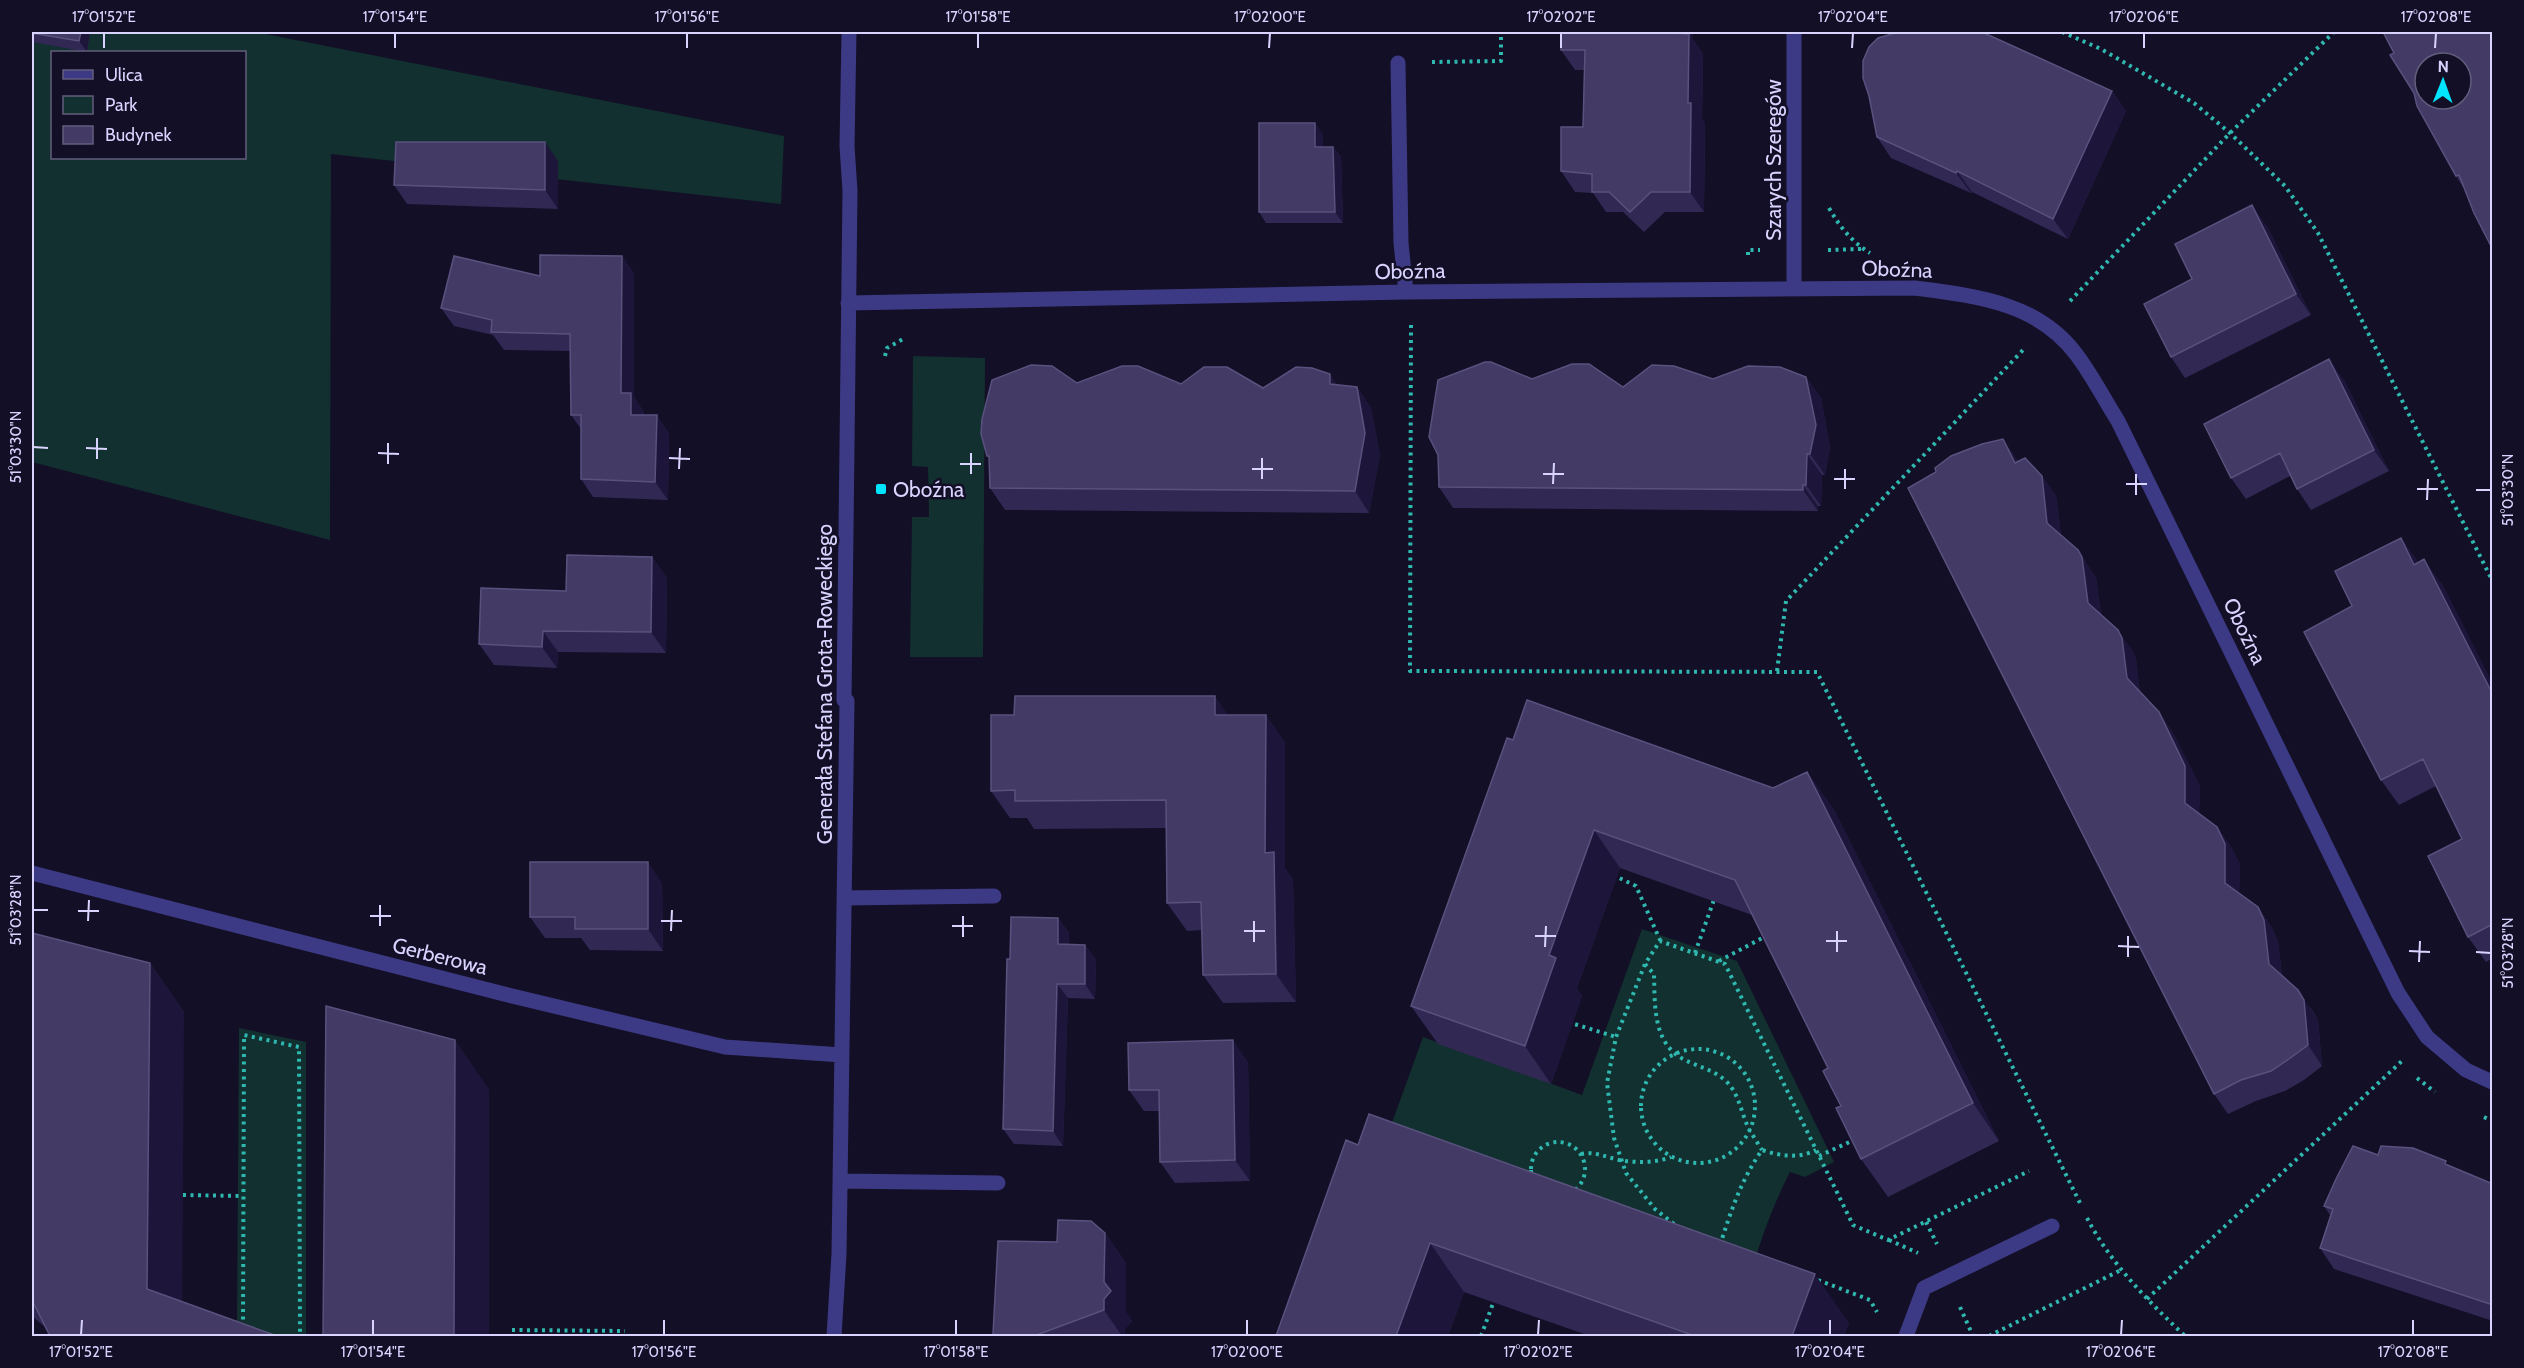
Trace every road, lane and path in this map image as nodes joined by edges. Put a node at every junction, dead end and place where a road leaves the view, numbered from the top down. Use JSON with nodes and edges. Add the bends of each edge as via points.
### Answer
{"nodes":[{"id":1,"x":849,"y":32,"type":"edge"},
{"id":2,"x":1501,"y":32,"type":"edge"},
{"id":3,"x":1794,"y":32,"type":"edge"},
{"id":4,"x":2062,"y":32,"type":"edge"},
{"id":5,"x":2334,"y":32,"type":"edge"},
{"id":6,"x":1398,"y":63,"type":"joint"},
{"id":7,"x":2230,"y":133,"type":"junction"},
{"id":8,"x":1794,"y":289,"type":"junction"},
{"id":9,"x":1406,"y":292,"type":"junction"},
{"id":10,"x":848,"y":303,"type":"junction"},
{"id":11,"x":2048,"y":325,"type":"junction"},
{"id":12,"x":2013,"y":345,"type":"dead end"},
{"id":13,"x":2022,"y":351,"type":"junction"},
{"id":14,"x":2030,"y":358,"type":"dead end"},
{"id":15,"x":2493,"y":580,"type":"edge"},
{"id":16,"x":1777,"y":671,"type":"junction"},
{"id":17,"x":1603,"y":872,"type":"edge"},
{"id":18,"x":32,"y":873,"type":"edge"},
{"id":19,"x":1717,"y":891,"type":"edge"},
{"id":20,"x":994,"y":896,"type":"dead end"},
{"id":21,"x":844,"y":898,"type":"junction"},
{"id":22,"x":1772,"y":933,"type":"edge"},
{"id":23,"x":1660,"y":940,"type":"junction"},
{"id":24,"x":1695,"y":953,"type":"junction"},
{"id":25,"x":1718,"y":962,"type":"junction"},
{"id":26,"x":1645,"y":964,"type":"junction"},
{"id":27,"x":1563,"y":1020,"type":"dead end"},
{"id":28,"x":1616,"y":1037,"type":"junction"},
{"id":29,"x":2427,"y":1037,"type":"junction"},
{"id":30,"x":2395,"y":1052,"type":"dead end"},
{"id":31,"x":1675,"y":1053,"type":"junction"},
{"id":32,"x":842,"y":1055,"type":"junction"},
{"id":33,"x":2401,"y":1062,"type":"junction"},
{"id":34,"x":2493,"y":1082,"type":"edge"},
{"id":35,"x":2439,"y":1095,"type":"dead end"},
{"id":36,"x":2475,"y":1113,"type":"dead end"},
{"id":37,"x":2493,"y":1121,"type":"edge"},
{"id":38,"x":1750,"y":1130,"type":"junction"},
{"id":39,"x":1859,"y":1137,"type":"edge"},
{"id":40,"x":1762,"y":1150,"type":"junction"},
{"id":41,"x":1816,"y":1150,"type":"junction"},
{"id":42,"x":1581,"y":1154,"type":"junction"},
{"id":43,"x":1671,"y":1156,"type":"junction"},
{"id":44,"x":1819,"y":1156,"type":"junction"},
{"id":45,"x":1621,"y":1160,"type":"junction"},
{"id":46,"x":2029,"y":1171,"type":"dead end"},
{"id":47,"x":840,"y":1181,"type":"junction"},
{"id":48,"x":998,"y":1183,"type":"dead end"},
{"id":49,"x":183,"y":1195,"type":"dead end"},
{"id":50,"x":243,"y":1196,"type":"junction"},
{"id":51,"x":1926,"y":1222,"type":"junction"},
{"id":52,"x":1676,"y":1226,"type":"edge"},
{"id":53,"x":2052,"y":1226,"type":"dead end"},
{"id":54,"x":1888,"y":1240,"type":"junction"},
{"id":55,"x":1711,"y":1242,"type":"edge"},
{"id":56,"x":1719,"y":1245,"type":"junction"},
{"id":57,"x":1728,"y":1248,"type":"edge"},
{"id":58,"x":1938,"y":1251,"type":"dead end"},
{"id":59,"x":1923,"y":1255,"type":"dead end"},
{"id":60,"x":2121,"y":1270,"type":"junction"},
{"id":61,"x":1809,"y":1277,"type":"edge"},
{"id":62,"x":1498,"y":1292,"type":"edge"},
{"id":63,"x":2147,"y":1299,"type":"junction"},
{"id":64,"x":1878,"y":1315,"type":"dead end"},
{"id":65,"x":512,"y":1330,"type":"dead end"},
{"id":66,"x":625,"y":1331,"type":"dead end"},
{"id":67,"x":243,"y":1336,"type":"edge"},
{"id":68,"x":300,"y":1336,"type":"edge"},
{"id":69,"x":834,"y":1336,"type":"edge"},
{"id":70,"x":1481,"y":1336,"type":"edge"},
{"id":71,"x":1906,"y":1336,"type":"edge"},
{"id":72,"x":1989,"y":1336,"type":"edge"},
{"id":73,"x":2185,"y":1336,"type":"edge"}],
"edges":[{"from":1,"to":10,"type":"street","name":"Generała Stefana Grota-Roweckiego"},
{"from":2,"to":6,"type":"path","via":[[1501,61]]},
{"from":3,"to":8,"type":"street","name":"Szarych Szeregów"},
{"from":4,"to":7,"type":"path","via":[[2101,49],[2194,103]]},
{"from":5,"to":7,"type":"path"},
{"from":6,"to":9,"type":"street","via":[[1401,243]]},
{"from":7,"to":11,"type":"path"},
{"from":7,"to":15,"type":"path","via":[[2285,186],[2318,233]]},
{"from":8,"to":9,"type":"street","name":"Oboźna"},
{"from":8,"to":11,"type":"street","name":"Oboźna","via":[[1915,288],[1978,296],[2012,306]]},
{"from":9,"to":10,"type":"street","name":"Oboźna"},
{"from":9,"to":16,"type":"path","via":[[1412,357],[1410,671]]},
{"from":10,"to":21,"type":"street","name":"Generała Stefana Grota-Roweckiego"},
{"from":11,"to":13,"type":"path"},
{"from":11,"to":29,"type":"street","name":"Oboźna","via":[[2076,353],[2118,421],[2398,993]]},
{"from":12,"to":13,"type":"path"},
{"from":13,"to":14,"type":"path"},
{"from":13,"to":16,"type":"path","via":[[1786,601]]},
{"from":16,"to":60,"type":"path","via":[[1817,672],[2096,1234]]},
{"from":17,"to":23,"type":"path","via":[[1636,886]]},
{"from":18,"to":32,"type":"street","name":"Gerberowa","via":[[725,1047]]},
{"from":19,"to":24,"type":"path"},
{"from":20,"to":21,"type":"street"},
{"from":21,"to":32,"type":"street","name":"Generała Stefana Grota-Roweckiego"},
{"from":22,"to":25,"type":"path"},
{"from":23,"to":24,"type":"path"},
{"from":23,"to":26,"type":"path"},
{"from":24,"to":25,"type":"path"},
{"from":25,"to":41,"type":"path","via":[[1725,964]]},
{"from":26,"to":28,"type":"path"},
{"from":26,"to":31,"type":"path","via":[[1654,974],[1658,1030]]},
{"from":27,"to":28,"type":"path"},
{"from":28,"to":45,"type":"path","via":[[1607,1083]]},
{"from":29,"to":33,"type":"path"},
{"from":29,"to":34,"type":"street","name":"Oboźna","via":[[2466,1070]]},
{"from":30,"to":33,"type":"path"},
{"from":31,"to":38,"type":"path","via":[[1727,1082]]},
{"from":31,"to":38,"type":"path","via":[[1693,1048],[1713,1050],[1731,1059],[1745,1073],[1754,1091],[1755,1111]]},
{"from":31,"to":43,"type":"path","via":[[1657,1065],[1646,1081],[1641,1101],[1642,1121],[1651,1138]]},
{"from":32,"to":47,"type":"street","name":"Generała Stefana Grota-Roweckiego"},
{"from":33,"to":35,"type":"path"},
{"from":33,"to":63,"type":"path"},
{"from":36,"to":37,"type":"path"},
{"from":38,"to":40,"type":"path"},
{"from":38,"to":43,"type":"path","via":[[1738,1147],[1722,1158],[1703,1163],[1683,1162]]},
{"from":39,"to":44,"type":"path"},
{"from":40,"to":41,"type":"path","via":[[1781,1156],[1806,1155]]},
{"from":40,"to":56,"type":"path","via":[[1738,1192]]},
{"from":41,"to":44,"type":"path"},
{"from":42,"to":42,"type":"path","via":[[1569,1144],[1553,1142],[1539,1150],[1531,1164],[1532,1179],[1542,1191],[1555,1196],[1570,1193],[1584,1176]]},
{"from":42,"to":45,"type":"path","via":[[1588,1152]]},
{"from":43,"to":45,"type":"path","via":[[1658,1162]]},
{"from":44,"to":54,"type":"path","via":[[1853,1225]]},
{"from":45,"to":52,"type":"path","via":[[1626,1173],[1654,1209]]},
{"from":46,"to":51,"type":"path"},
{"from":47,"to":48,"type":"street"},
{"from":47,"to":69,"type":"street","name":"Generała Stefana Grota-Roweckiego"},
{"from":49,"to":50,"type":"path"},
{"from":50,"to":67,"type":"path"},
{"from":50,"to":68,"type":"path","via":[[244,1035],[299,1047]]},
{"from":51,"to":54,"type":"path"},
{"from":51,"to":58,"type":"path"},
{"from":53,"to":71,"type":"street","via":[[1924,1288]]},
{"from":54,"to":59,"type":"path"},
{"from":55,"to":56,"type":"path"},
{"from":56,"to":57,"type":"path"},
{"from":60,"to":63,"type":"path"},
{"from":60,"to":72,"type":"path"},
{"from":61,"to":64,"type":"path","via":[[1870,1300]]},
{"from":62,"to":70,"type":"path"},
{"from":63,"to":73,"type":"path"},
{"from":65,"to":66,"type":"path"}]}
